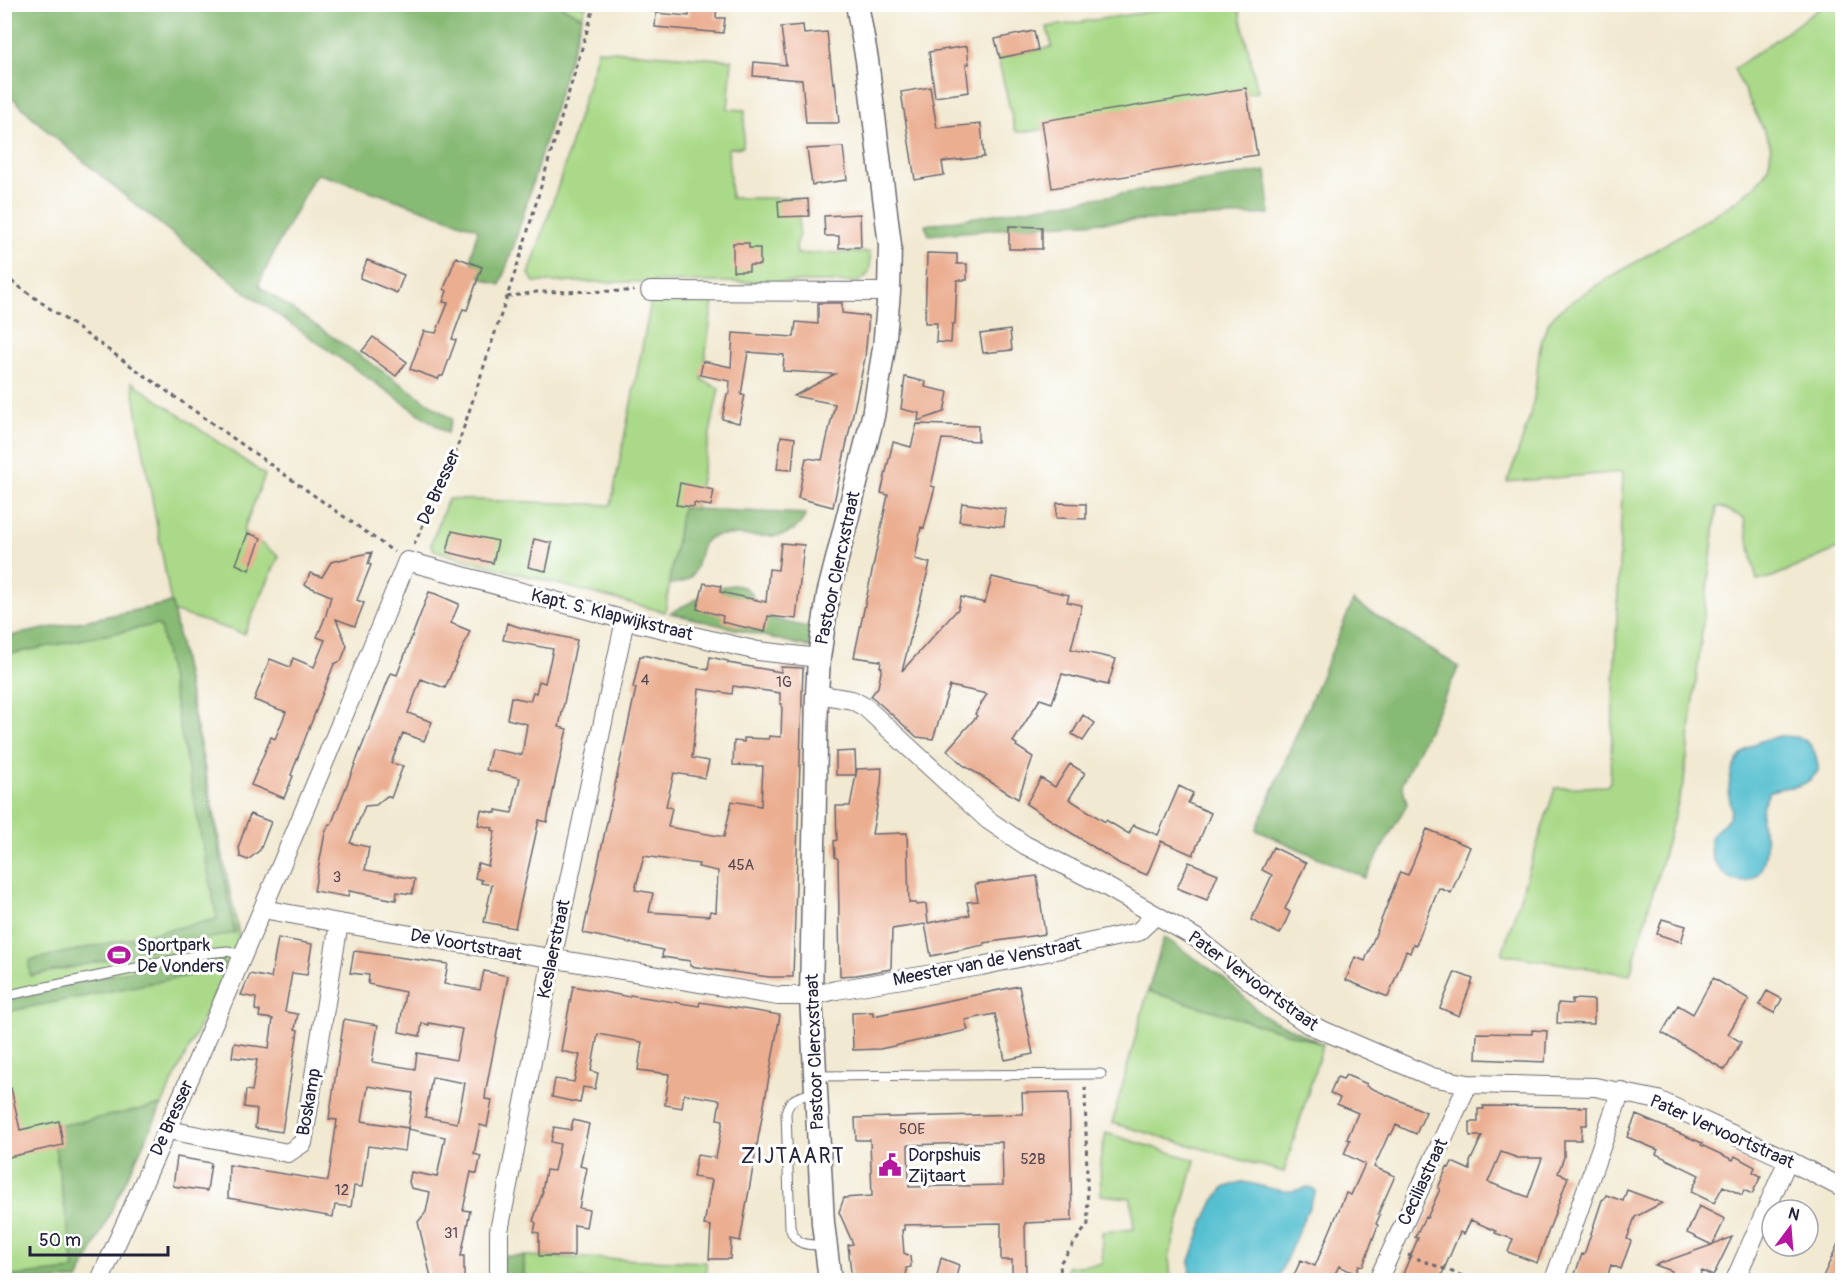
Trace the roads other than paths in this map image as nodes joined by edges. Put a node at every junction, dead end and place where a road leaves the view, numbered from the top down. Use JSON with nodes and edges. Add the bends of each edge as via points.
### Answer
{"nodes":[{"id":1,"x":857,"y":4,"type":"edge"},
{"id":2,"x":650,"y":291,"type":"road end"},
{"id":3,"x":889,"y":292,"type":"junction"},
{"id":4,"x":407,"y":561,"type":"joint"},
{"id":5,"x":625,"y":620,"type":"junction"},
{"id":6,"x":819,"y":658,"type":"junction"},
{"id":7,"x":817,"y":694,"type":"junction"},
{"id":8,"x":263,"y":909,"type":"junction"},
{"id":9,"x":1156,"y":915,"type":"junction"},
{"id":10,"x":339,"y":923,"type":"junction"},
{"id":11,"x":243,"y":956,"type":"junction"},
{"id":12,"x":552,"y":959,"type":"junction"},
{"id":13,"x":4,"y":996,"type":"edge"},
{"id":14,"x":811,"y":996,"type":"junction"},
{"id":15,"x":1101,"y":1074,"type":"dead end"},
{"id":16,"x":815,"y":1084,"type":"junction"},
{"id":17,"x":1468,"y":1084,"type":"junction"},
{"id":18,"x":1621,"y":1091,"type":"junction"},
{"id":19,"x":168,"y":1130,"type":"junction"},
{"id":20,"x":1788,"y":1160,"type":"junction"},
{"id":21,"x":1842,"y":1188,"type":"edge"},
{"id":22,"x":826,"y":1245,"type":"junction"},
{"id":23,"x":100,"y":1281,"type":"edge"},
{"id":24,"x":499,"y":1281,"type":"edge"},
{"id":25,"x":830,"y":1281,"type":"edge"},
{"id":26,"x":1378,"y":1281,"type":"edge"},
{"id":27,"x":1554,"y":1281,"type":"edge"},
{"id":28,"x":1735,"y":1281,"type":"edge"}],
"edges":[{"from":1,"to":3,"type":"street","name":"Pastoor Clercxstraat","via":[[887,212]]},
{"from":2,"to":3,"type":"street"},
{"from":3,"to":6,"type":"street","name":"Pastoor Clercxstraat","via":[[873,416],[828,595]]},
{"from":4,"to":5,"type":"street","name":"Kapt. S. Klapwijkstraat"},
{"from":4,"to":8,"type":"street","name":"De Bresser"},
{"from":5,"to":6,"type":"street","name":"Kapt. S. Klapwijkstraat","via":[[758,651]]},
{"from":5,"to":12,"type":"street","name":"Keslaerstraat"},
{"from":6,"to":7,"type":"street","name":"Pastoor Clercxstraat"},
{"from":7,"to":9,"type":"street","name":"Pater Vervoortstraat","via":[[852,700],[865,707],[988,820],[1026,845]]},
{"from":7,"to":14,"type":"street","name":"Pastoor Clercxstraat"},
{"from":8,"to":10,"type":"street","name":"De Voortstraat"},
{"from":8,"to":11,"type":"street","name":"De Bresser"},
{"from":9,"to":14,"type":"street","name":"Meester van de Venstraat","via":[[1138,932],[981,966]]},
{"from":9,"to":17,"type":"street","name":"Pater Vervoortstraat","via":[[1196,938],[1308,1024],[1432,1077]]},
{"from":10,"to":12,"type":"street","name":"De Voortstraat"},
{"from":10,"to":19,"type":"street","name":"Boskamp","via":[[303,1143],[288,1153]]},
{"from":11,"to":13,"type":"lane","via":[[228,951],[207,953]]},
{"from":11,"to":19,"type":"street","name":"De Bresser"},
{"from":12,"to":14,"type":"street","name":"De Voortstraat","via":[[778,996]]},
{"from":12,"to":24,"type":"street","name":"Keslaerstraat","via":[[499,1231]]},
{"from":14,"to":16,"type":"street","name":"Pastoor Clercxstraat"},
{"from":15,"to":16,"type":"lane"},
{"from":16,"to":22,"type":"street","name":"Pastoor Clercxstraat"},
{"from":16,"to":22,"type":"lane","via":[[794,1098],[786,1113],[790,1227],[792,1236],[801,1243]]},
{"from":17,"to":18,"type":"street","name":"Pater Vervoortstraat"},
{"from":17,"to":26,"type":"street","name":"Ceciliastraat"},
{"from":18,"to":20,"type":"street","name":"Pater Vervoortstraat","via":[[1658,1100]]},
{"from":18,"to":27,"type":"street"},
{"from":19,"to":23,"type":"street","name":"De Bresser"},
{"from":20,"to":21,"type":"street","name":"Pater Vervoortstraat"},
{"from":20,"to":28,"type":"street"},
{"from":22,"to":25,"type":"street","name":"Pastoor Clercxstraat"}]}
